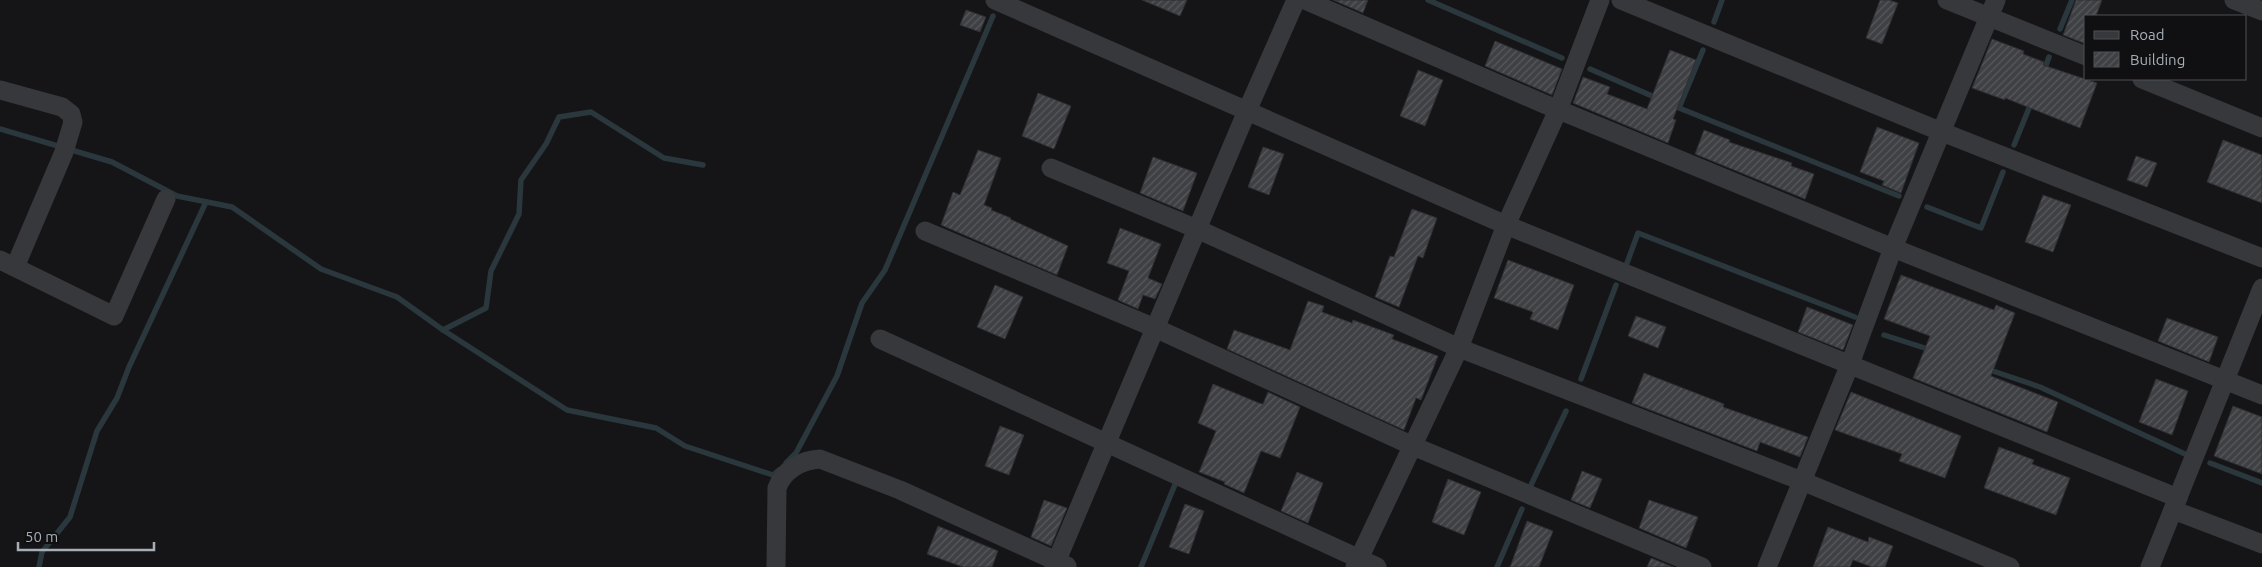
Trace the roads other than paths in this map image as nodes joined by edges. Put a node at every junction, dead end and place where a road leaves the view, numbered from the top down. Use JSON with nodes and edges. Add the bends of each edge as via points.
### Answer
{"nodes":[{"id":1,"x":995,"y":0,"type":"edge"},
{"id":2,"x":1296,"y":0,"type":"edge"},
{"id":3,"x":1305,"y":0,"type":"edge"},
{"id":4,"x":1600,"y":0,"type":"edge"},
{"id":5,"x":1621,"y":0,"type":"edge"},
{"id":6,"x":1947,"y":0,"type":"edge"},
{"id":7,"x":2234,"y":0,"type":"edge"},
{"id":8,"x":1992,"y":8,"type":"edge"},
{"id":9,"x":2262,"y":11,"type":"edge"},
{"id":10,"x":2084,"y":55,"type":"edge"},
{"id":11,"x":2144,"y":80,"type":"edge"},
{"id":12,"x":0,"y":90,"type":"edge"},
{"id":13,"x":1558,"y":110,"type":"junction"},
{"id":14,"x":1247,"y":111,"type":"junction"},
{"id":15,"x":2262,"y":128,"type":"edge"},
{"id":16,"x":1942,"y":132,"type":"junction"},
{"id":17,"x":1051,"y":168,"type":"dead end"},
{"id":18,"x":166,"y":199,"type":"dead end"},
{"id":19,"x":1506,"y":225,"type":"junction"},
{"id":20,"x":1197,"y":229,"type":"junction"},
{"id":21,"x":925,"y":231,"type":"dead end"},
{"id":22,"x":1894,"y":248,"type":"junction"},
{"id":23,"x":2262,"y":258,"type":"edge"},
{"id":24,"x":7,"y":263,"type":"edge"},
{"id":25,"x":2262,"y":288,"type":"edge"},
{"id":26,"x":1155,"y":328,"type":"junction"},
{"id":27,"x":880,"y":339,"type":"dead end"},
{"id":28,"x":1459,"y":348,"type":"junction"},
{"id":29,"x":1850,"y":364,"type":"junction"},
{"id":30,"x":2225,"y":379,"type":"junction"},
{"id":31,"x":2262,"y":395,"type":"edge"},
{"id":32,"x":1107,"y":442,"type":"junction"},
{"id":33,"x":1413,"y":446,"type":"junction"},
{"id":34,"x":1802,"y":481,"type":"junction"},
{"id":35,"x":2175,"y":504,"type":"junction"},
{"id":36,"x":2262,"y":544,"type":"edge"},
{"id":37,"x":1357,"y":563,"type":"edge"},
{"id":38,"x":1060,"y":565,"type":"edge"},
{"id":39,"x":776,"y":567,"type":"edge"},
{"id":40,"x":1377,"y":567,"type":"edge"},
{"id":41,"x":1702,"y":567,"type":"edge"},
{"id":42,"x":1768,"y":567,"type":"edge"},
{"id":43,"x":2010,"y":567,"type":"edge"},
{"id":44,"x":2150,"y":567,"type":"edge"}],
"edges":[{"from":1,"to":14,"type":"street"},
{"from":2,"to":14,"type":"street"},
{"from":3,"to":13,"type":"street"},
{"from":4,"to":13,"type":"street"},
{"from":5,"to":16,"type":"street"},
{"from":6,"to":8,"type":"street"},
{"from":7,"to":9,"type":"street"},
{"from":8,"to":10,"type":"street"},
{"from":8,"to":16,"type":"street"},
{"from":11,"to":15,"type":"street"},
{"from":12,"to":24,"type":"street","via":[[62,107],[71,114],[73,122],[66,144]]},
{"from":13,"to":19,"type":"street"},
{"from":13,"to":22,"type":"street"},
{"from":14,"to":19,"type":"street"},
{"from":14,"to":20,"type":"street"},
{"from":16,"to":22,"type":"street"},
{"from":16,"to":23,"type":"street"},
{"from":17,"to":20,"type":"street"},
{"from":18,"to":24,"type":"street","via":[[114,316]]},
{"from":19,"to":28,"type":"street"},
{"from":19,"to":29,"type":"street"},
{"from":20,"to":26,"type":"street"},
{"from":20,"to":28,"type":"street"},
{"from":21,"to":26,"type":"street"},
{"from":22,"to":29,"type":"street"},
{"from":22,"to":30,"type":"street"},
{"from":25,"to":30,"type":"street"},
{"from":26,"to":32,"type":"street"},
{"from":26,"to":33,"type":"street"},
{"from":27,"to":32,"type":"street"},
{"from":28,"to":33,"type":"street"},
{"from":28,"to":34,"type":"street"},
{"from":29,"to":34,"type":"street"},
{"from":29,"to":35,"type":"street"},
{"from":30,"to":31,"type":"street"},
{"from":30,"to":35,"type":"street"},
{"from":32,"to":37,"type":"street"},
{"from":32,"to":38,"type":"street"},
{"from":33,"to":37,"type":"street"},
{"from":33,"to":41,"type":"street"},
{"from":34,"to":42,"type":"street"},
{"from":34,"to":43,"type":"street"},
{"from":35,"to":36,"type":"street"},
{"from":35,"to":44,"type":"street"},
{"from":37,"to":40,"type":"street"},
{"from":38,"to":39,"type":"street","via":[[900,490],[820,459],[807,460],[780,479],[777,488]]}]}
